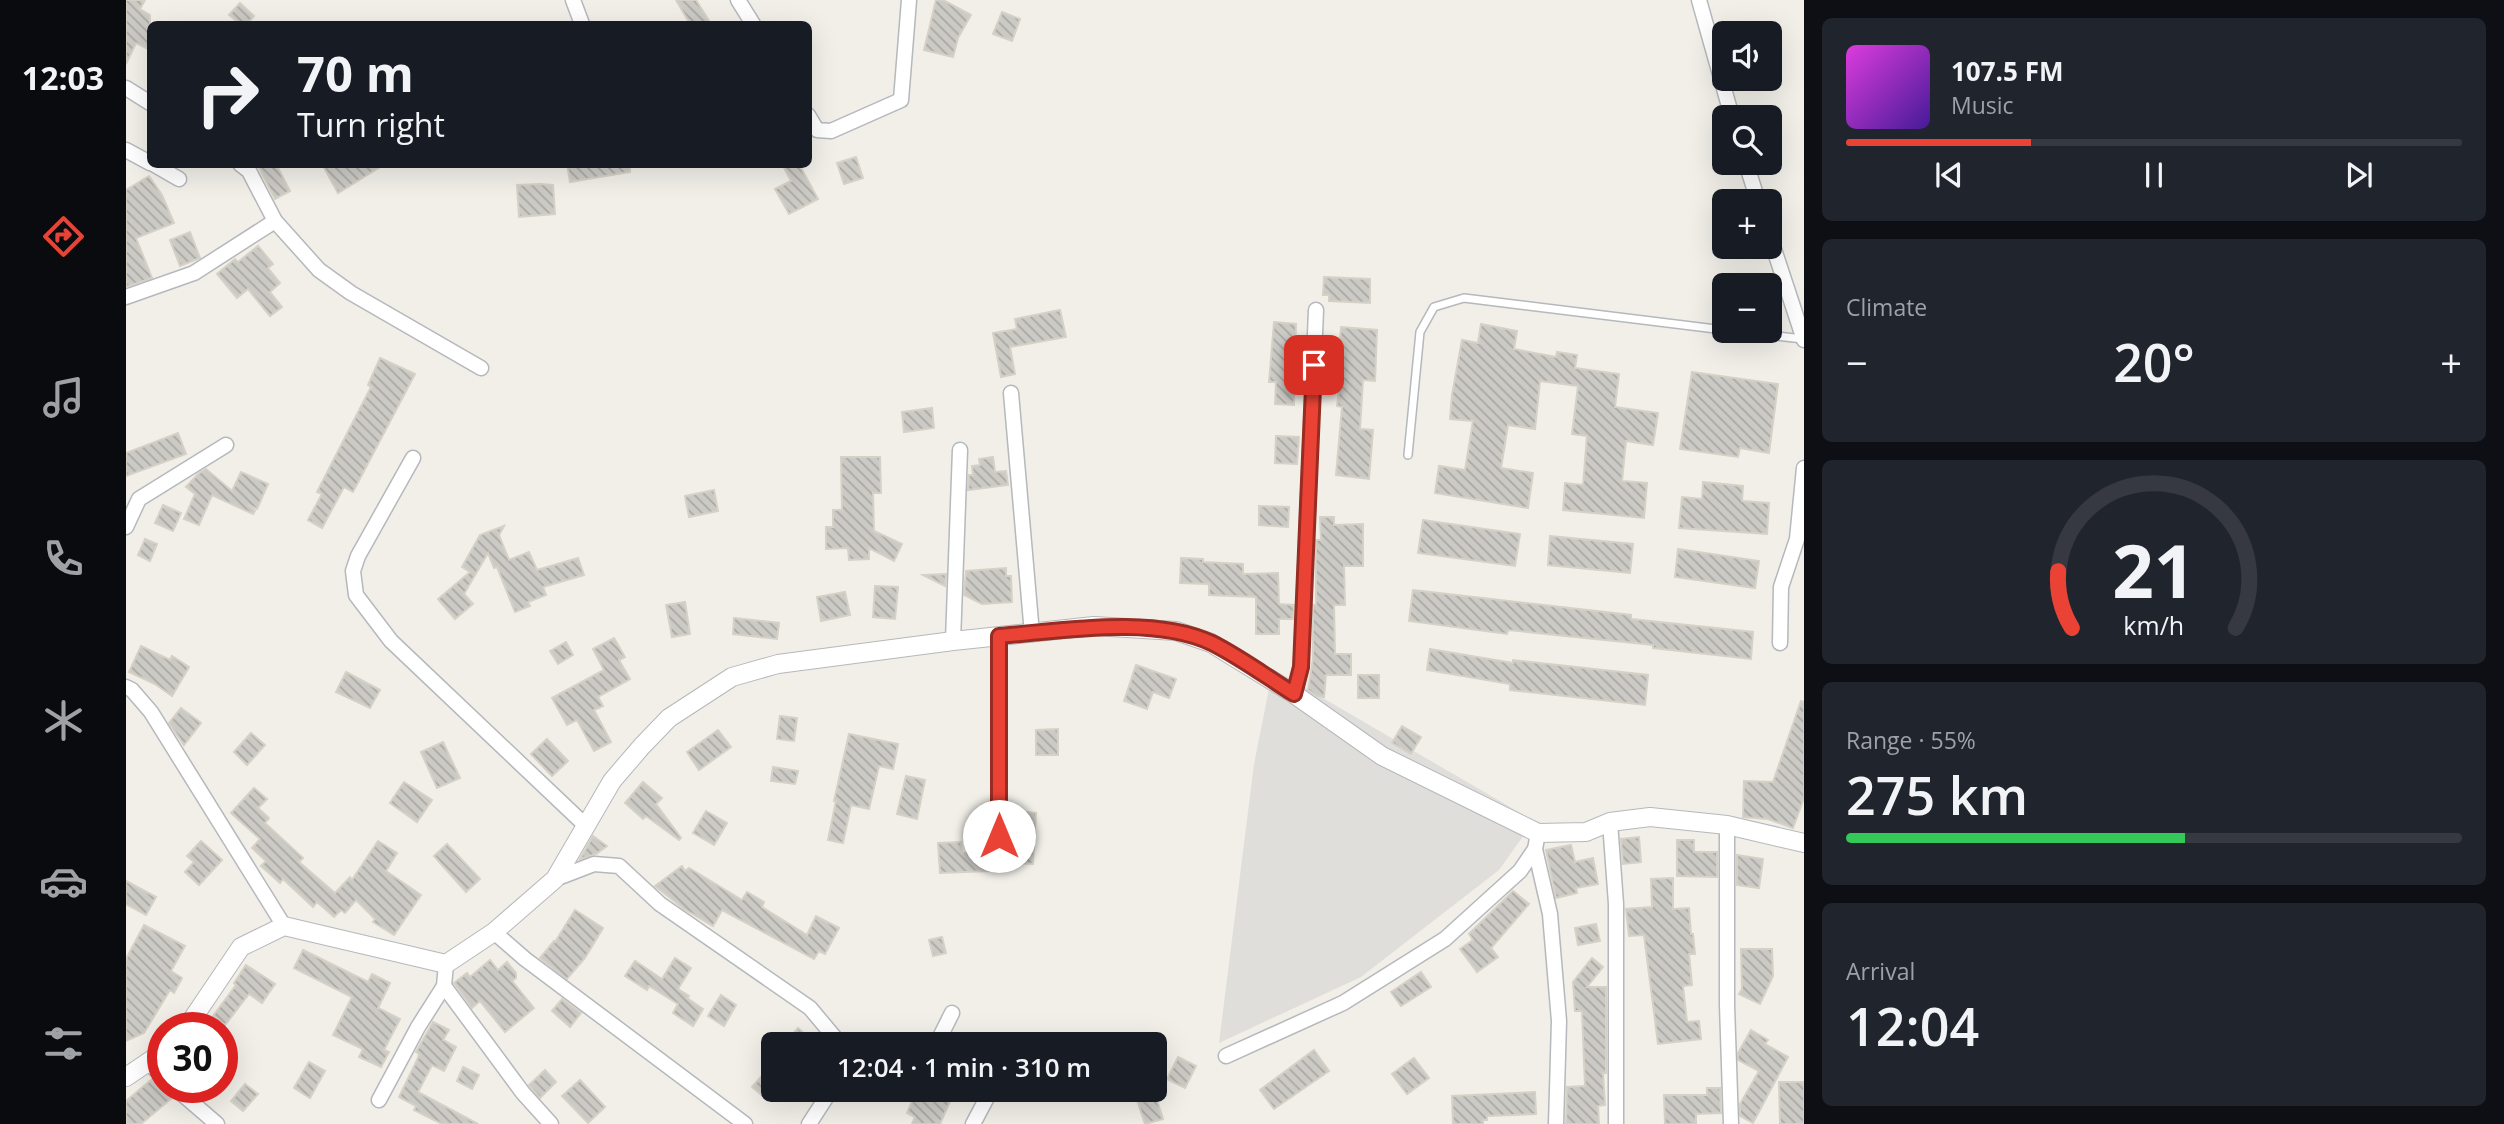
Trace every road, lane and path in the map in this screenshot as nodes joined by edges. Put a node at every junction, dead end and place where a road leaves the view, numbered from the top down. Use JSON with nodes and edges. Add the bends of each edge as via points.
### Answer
{"nodes":[{"id":1,"x":573,"y":0,"type":"edge"},
{"id":2,"x":738,"y":0,"type":"edge"},
{"id":3,"x":909,"y":0,"type":"edge"},
{"id":4,"x":1699,"y":0,"type":"edge"},
{"id":5,"x":581,"y":21,"type":"edge"},
{"id":6,"x":751,"y":21,"type":"edge"},
{"id":7,"x":126,"y":88,"type":"edge"},
{"id":8,"x":147,"y":101,"type":"edge"},
{"id":9,"x":1729,"y":105,"type":"edge"},
{"id":10,"x":812,"y":122,"type":"edge"},
{"id":11,"x":126,"y":150,"type":"edge"},
{"id":12,"x":147,"y":161,"type":"edge"},
{"id":13,"x":159,"y":168,"type":"edge"},
{"id":14,"x":245,"y":168,"type":"edge"},
{"id":15,"x":179,"y":179,"type":"dead end"},
{"id":16,"x":275,"y":221,"type":"junction"},
{"id":17,"x":1777,"y":259,"type":"edge"},
{"id":18,"x":126,"y":297,"type":"edge"},
{"id":19,"x":1316,"y":310,"type":"dead end"},
{"id":20,"x":1712,"y":329,"type":"edge"},
{"id":21,"x":1782,"y":337,"type":"edge"},
{"id":22,"x":1804,"y":340,"type":"edge"},
{"id":23,"x":481,"y":368,"type":"dead end"},
{"id":24,"x":1011,"y":393,"type":"dead end"},
{"id":25,"x":226,"y":446,"type":"dead end"},
{"id":26,"x":960,"y":450,"type":"dead end"},
{"id":27,"x":1408,"y":455,"type":"dead end"},
{"id":28,"x":413,"y":458,"type":"dead end"},
{"id":29,"x":1804,"y":468,"type":"edge"},
{"id":30,"x":126,"y":527,"type":"edge"},
{"id":31,"x":1031,"y":634,"type":"junction"},
{"id":32,"x":999,"y":636,"type":"junction"},
{"id":33,"x":953,"y":641,"type":"junction"},
{"id":34,"x":1780,"y":643,"type":"dead end"},
{"id":35,"x":126,"y":687,"type":"edge"},
{"id":36,"x":1294,"y":694,"type":"junction"},
{"id":37,"x":1610,"y":822,"type":"junction"},
{"id":38,"x":585,"y":825,"type":"junction"},
{"id":39,"x":1727,"y":825,"type":"junction"},
{"id":40,"x":999,"y":836,"type":"dead end"},
{"id":41,"x":1536,"y":841,"type":"junction"},
{"id":42,"x":1804,"y":843,"type":"edge"},
{"id":43,"x":555,"y":879,"type":"junction"},
{"id":44,"x":284,"y":926,"type":"junction"},
{"id":45,"x":494,"y":932,"type":"junction"},
{"id":46,"x":446,"y":964,"type":"junction"},
{"id":47,"x":444,"y":986,"type":"junction"},
{"id":48,"x":197,"y":1012,"type":"edge"},
{"id":49,"x":952,"y":1013,"type":"dead end"},
{"id":50,"x":830,"y":1032,"type":"edge"},
{"id":51,"x":942,"y":1032,"type":"edge"},
{"id":52,"x":1226,"y":1056,"type":"dead end"},
{"id":53,"x":147,"y":1064,"type":"edge"},
{"id":54,"x":127,"y":1074,"type":"edge"},
{"id":55,"x":379,"y":1100,"type":"dead end"},
{"id":56,"x":823,"y":1102,"type":"edge"},
{"id":57,"x":985,"y":1102,"type":"edge"},
{"id":58,"x":193,"y":1103,"type":"edge"},
{"id":59,"x":217,"y":1124,"type":"edge"},
{"id":60,"x":551,"y":1124,"type":"edge"},
{"id":61,"x":745,"y":1124,"type":"edge"},
{"id":62,"x":809,"y":1124,"type":"edge"},
{"id":63,"x":974,"y":1124,"type":"edge"},
{"id":64,"x":1556,"y":1124,"type":"edge"},
{"id":65,"x":1616,"y":1124,"type":"edge"},
{"id":66,"x":1731,"y":1124,"type":"edge"}],
"edges":[{"from":1,"to":5,"type":"street"},
{"from":2,"to":6,"type":"street"},
{"from":3,"to":10,"type":"street","via":[[901,100],[831,131],[817,130]]},
{"from":4,"to":9,"type":"street"},
{"from":7,"to":8,"type":"street"},
{"from":11,"to":12,"type":"street"},
{"from":13,"to":15,"type":"street"},
{"from":14,"to":16,"type":"street"},
{"from":16,"to":18,"type":"street","via":[[194,273]]},
{"from":16,"to":23,"type":"street","via":[[319,270],[351,293]]},
{"from":17,"to":22,"type":"street"},
{"from":19,"to":36,"type":"street","via":[[1301,667]]},
{"from":20,"to":27,"type":"lane","via":[[1464,298],[1434,307],[1420,332]]},
{"from":21,"to":22,"type":"lane"},
{"from":24,"to":31,"type":"street"},
{"from":25,"to":30,"type":"street","via":[[139,499]]},
{"from":26,"to":33,"type":"street"},
{"from":28,"to":38,"type":"street","via":[[358,556],[353,571],[356,595],[391,641]]},
{"from":29,"to":34,"type":"street","via":[[1797,539],[1781,587]]},
{"from":31,"to":32,"type":"street"},
{"from":31,"to":36,"type":"street","via":[[1094,626],[1176,631],[1211,643]]},
{"from":32,"to":33,"type":"street"},
{"from":32,"to":40,"type":"street"},
{"from":33,"to":38,"type":"street","via":[[778,664],[732,677],[668,718],[612,781]]},
{"from":35,"to":44,"type":"street","via":[[151,712]]},
{"from":36,"to":41,"type":"street","via":[[1382,756]]},
{"from":37,"to":39,"type":"street","via":[[1650,817]]},
{"from":37,"to":41,"type":"street","via":[[1586,832]]},
{"from":37,"to":65,"type":"street","via":[[1616,904]]},
{"from":38,"to":43,"type":"street"},
{"from":39,"to":42,"type":"street"},
{"from":39,"to":66,"type":"street"},
{"from":41,"to":52,"type":"street","via":[[1520,871],[1445,939],[1343,1003]]},
{"from":41,"to":64,"type":"street","via":[[1550,914],[1559,1021]]},
{"from":43,"to":45,"type":"street"},
{"from":43,"to":50,"type":"street","via":[[594,864],[620,866],[660,904],[810,1008]]},
{"from":44,"to":46,"type":"street"},
{"from":44,"to":48,"type":"street","via":[[241,947]]},
{"from":45,"to":46,"type":"street"},
{"from":45,"to":61,"type":"street"},
{"from":46,"to":47,"type":"street"},
{"from":47,"to":55,"type":"street"},
{"from":47,"to":60,"type":"street"},
{"from":49,"to":51,"type":"street"},
{"from":53,"to":54,"type":"street"},
{"from":56,"to":62,"type":"street"},
{"from":57,"to":63,"type":"street"},
{"from":58,"to":59,"type":"street"}]}
